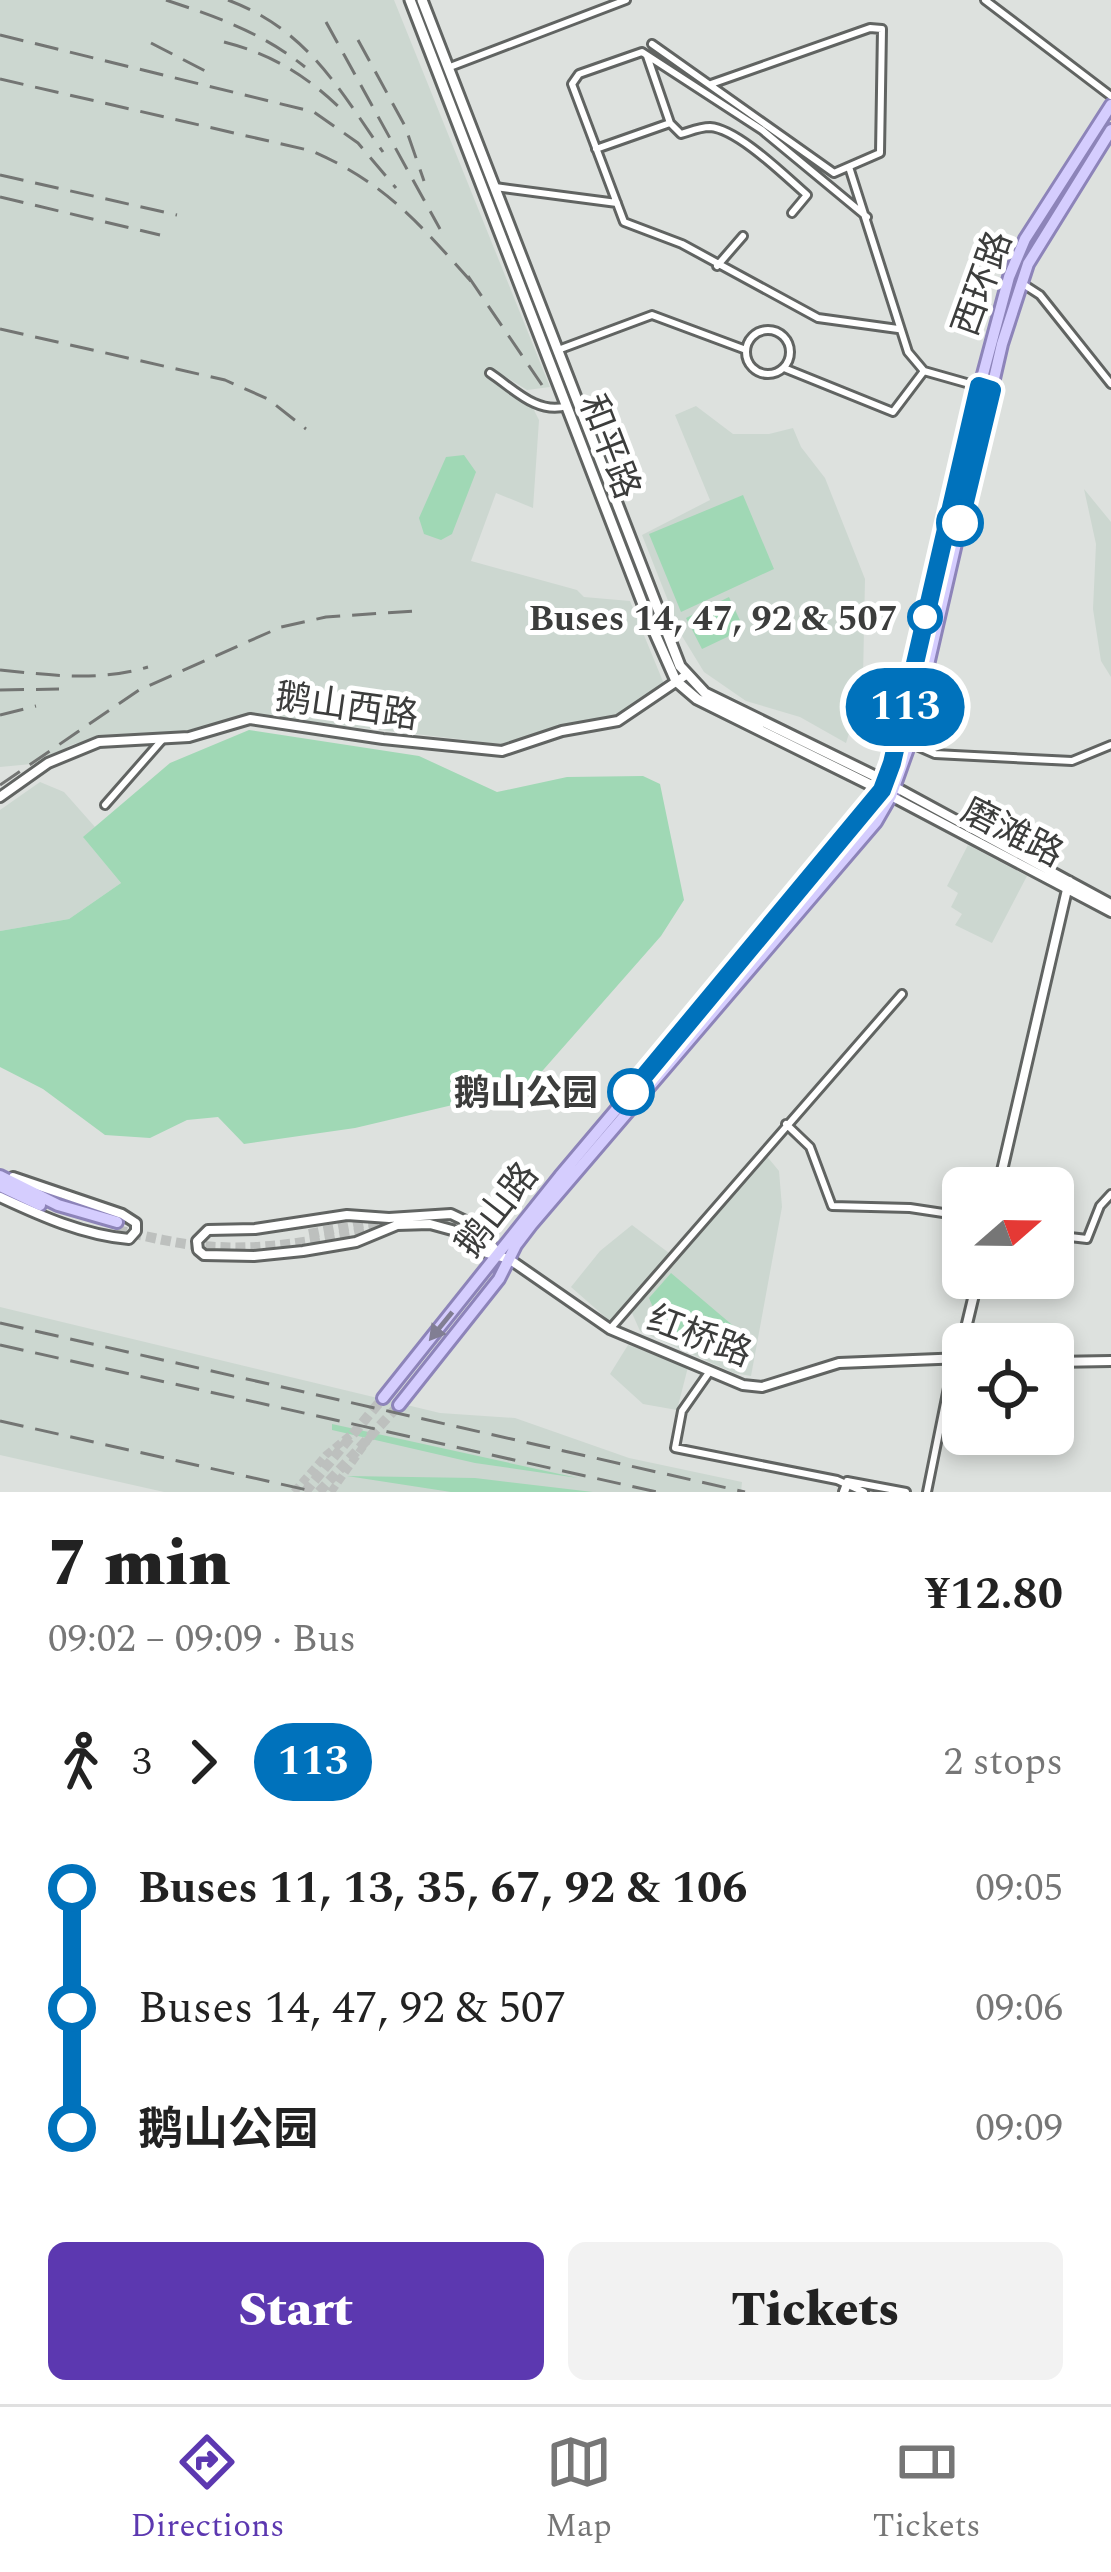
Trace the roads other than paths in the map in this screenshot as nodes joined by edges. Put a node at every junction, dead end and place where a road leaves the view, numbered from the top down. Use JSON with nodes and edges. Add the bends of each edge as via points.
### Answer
{"nodes":[{"id":1,"x":410,"y":0,"type":"edge"},
{"id":2,"x":422,"y":0,"type":"edge"},
{"id":3,"x":626,"y":0,"type":"edge"},
{"id":4,"x":986,"y":0,"type":"edge"},
{"id":5,"x":652,"y":44,"type":"dead end"},
{"id":6,"x":647,"y":56,"type":"junction"},
{"id":7,"x":443,"y":69,"type":"junction"},
{"id":8,"x":711,"y":84,"type":"junction"},
{"id":9,"x":1111,"y":101,"type":"edge"},
{"id":10,"x":670,"y":123,"type":"junction"},
{"id":11,"x":1111,"y":130,"type":"edge"},
{"id":12,"x":596,"y":149,"type":"junction"},
{"id":13,"x":849,"y":167,"type":"junction"},
{"id":14,"x":494,"y":187,"type":"junction"},
{"id":15,"x":617,"y":203,"type":"junction"},
{"id":16,"x":792,"y":213,"type":"dead end"},
{"id":17,"x":867,"y":217,"type":"junction"},
{"id":18,"x":743,"y":236,"type":"dead end"},
{"id":19,"x":717,"y":266,"type":"junction"},
{"id":20,"x":1019,"y":282,"type":"junction"},
{"id":21,"x":898,"y":329,"type":"junction"},
{"id":22,"x":558,"y":350,"type":"junction"},
{"id":23,"x":746,"y":350,"type":"junction"},
{"id":24,"x":784,"y":368,"type":"junction"},
{"id":25,"x":924,"y":370,"type":"junction"},
{"id":26,"x":490,"y":373,"type":"dead end"},
{"id":27,"x":1111,"y":384,"type":"edge"},
{"id":28,"x":985,"y":388,"type":"junction"},
{"id":29,"x":566,"y":406,"type":"junction"},
{"id":30,"x":551,"y":410,"type":"junction"},
{"id":31,"x":538,"y":420,"type":"dead end"},
{"id":32,"x":681,"y":679,"type":"junction"},
{"id":33,"x":162,"y":740,"type":"junction"},
{"id":34,"x":910,"y":743,"type":"junction"},
{"id":35,"x":1111,"y":745,"type":"edge"},
{"id":36,"x":888,"y":788,"type":"junction"},
{"id":37,"x":0,"y":796,"type":"edge"},
{"id":38,"x":105,"y":805,"type":"dead end"},
{"id":39,"x":1068,"y":885,"type":"junction"},
{"id":40,"x":1111,"y":908,"type":"edge"},
{"id":41,"x":902,"y":994,"type":"dead end"},
{"id":42,"x":786,"y":1124,"type":"junction"},
{"id":43,"x":1003,"y":1167,"type":"edge"},
{"id":44,"x":0,"y":1174,"type":"edge"},
{"id":45,"x":0,"y":1186,"type":"edge"},
{"id":46,"x":1111,"y":1193,"type":"edge"},
{"id":47,"x":0,"y":1197,"type":"edge"},
{"id":48,"x":942,"y":1213,"type":"edge"},
{"id":49,"x":393,"y":1221,"type":"junction"},
{"id":50,"x":1074,"y":1238,"type":"edge"},
{"id":51,"x":504,"y":1256,"type":"junction"},
{"id":52,"x":610,"y":1329,"type":"junction"},
{"id":53,"x":942,"y":1359,"type":"edge"},
{"id":54,"x":1111,"y":1361,"type":"edge"},
{"id":55,"x":1074,"y":1362,"type":"edge"},
{"id":56,"x":710,"y":1371,"type":"junction"},
{"id":57,"x":382,"y":1398,"type":"tunnel mouth"},
{"id":58,"x":399,"y":1405,"type":"tunnel mouth"},
{"id":59,"x":942,"y":1418,"type":"edge"},
{"id":60,"x":843,"y":1485,"type":"edge"},
{"id":61,"x":864,"y":1492,"type":"edge"},
{"id":62,"x":906,"y":1492,"type":"edge"},
{"id":63,"x":927,"y":1492,"type":"edge"}],
"edges":[{"from":1,"to":7,"type":"main road","name":"和平路"},
{"from":2,"to":7,"type":"main road","name":"和平路"},
{"from":3,"to":7,"type":"street"},
{"from":4,"to":9,"type":"street"},
{"from":5,"to":8,"type":"street"},
{"from":6,"to":10,"type":"street"},
{"from":6,"to":12,"type":"street","via":[[579,74],[572,83]]},
{"from":6,"to":17,"type":"street","via":[[762,130]]},
{"from":7,"to":14,"type":"main road","name":"和平路"},
{"from":7,"to":29,"type":"main road","name":"和平路"},
{"from":8,"to":13,"type":"street","via":[[834,173]]},
{"from":8,"to":13,"type":"street","via":[[882,29],[880,153]]},
{"from":9,"to":28,"type":"main road","name":"西环路","via":[[1017,257]]},
{"from":10,"to":12,"type":"street"},
{"from":10,"to":16,"type":"street","via":[[681,134],[716,128],[754,152],[807,195]]},
{"from":11,"to":20,"type":"main road","name":"西环路"},
{"from":12,"to":15,"type":"street"},
{"from":13,"to":17,"type":"street"},
{"from":14,"to":15,"type":"street"},
{"from":14,"to":22,"type":"main road","name":"和平路"},
{"from":15,"to":19,"type":"street","via":[[624,222]]},
{"from":17,"to":21,"type":"street"},
{"from":18,"to":19,"type":"street"},
{"from":19,"to":21,"type":"street","via":[[818,318]]},
{"from":20,"to":27,"type":"street","via":[[1040,295]]},
{"from":20,"to":28,"type":"main road","name":"西环路"},
{"from":21,"to":25,"type":"street"},
{"from":22,"to":23,"type":"street","via":[[652,315]]},
{"from":22,"to":32,"type":"main road","name":"和平路"},
{"from":23,"to":24,"type":"street","via":[[755,370]]},
{"from":23,"to":24,"type":"street","via":[[757,332],[777,332],[790,347]]},
{"from":24,"to":25,"type":"street","via":[[893,412]]},
{"from":25,"to":28,"type":"street"},
{"from":26,"to":30,"type":"street"},
{"from":28,"to":34,"type":"main road","name":"西环路"},
{"from":28,"to":36,"type":"main road","name":"西环路"},
{"from":29,"to":30,"type":"street"},
{"from":29,"to":32,"type":"main road","name":"和平路"},
{"from":30,"to":31,"type":"street"},
{"from":32,"to":33,"type":"street","name":"鹅山西路","via":[[618,722],[502,751],[250,719]]},
{"from":32,"to":36,"type":"main road"},
{"from":33,"to":37,"type":"street","name":"鹅山西路","via":[[72,751]]},
{"from":33,"to":38,"type":"street"},
{"from":34,"to":35,"type":"street","via":[[935,754],[1072,761]]},
{"from":34,"to":36,"type":"main road","name":"西环路"},
{"from":36,"to":39,"type":"street","name":"磨滩路"},
{"from":36,"to":51,"type":"main road","name":"鹅山路","via":[[876,822]]},
{"from":39,"to":40,"type":"street","name":"磨滩路"},
{"from":39,"to":43,"type":"street"},
{"from":41,"to":42,"type":"street"},
{"from":42,"to":48,"type":"street","via":[[810,1147],[832,1206]]},
{"from":42,"to":52,"type":"street"},
{"from":44,"to":45,"type":"main road","via":[[117,1226]]},
{"from":44,"to":47,"type":"street","via":[[122,1214],[136,1231],[129,1239],[77,1228]]},
{"from":46,"to":50,"type":"street","via":[[1087,1240]]},
{"from":49,"to":49,"type":"street","via":[[347,1215],[208,1230],[198,1250],[222,1257],[303,1251],[356,1242]]},
{"from":49,"to":51,"type":"street","via":[[452,1230],[479,1252]]},
{"from":49,"to":51,"type":"street","via":[[451,1214]]},
{"from":51,"to":52,"type":"street","name":"红桥路"},
{"from":51,"to":57,"type":"main road","name":"鹅山路","one_way":true},
{"from":51,"to":58,"type":"main road","name":"鹅山路","via":[[499,1279]]},
{"from":52,"to":56,"type":"street","name":"红桥路"},
{"from":53,"to":56,"type":"street","name":"红桥路","via":[[839,1363],[762,1387]]},
{"from":54,"to":55,"type":"street"},
{"from":56,"to":60,"type":"street","via":[[682,1411],[675,1448]]},
{"from":59,"to":63,"type":"street"},
{"from":60,"to":61,"type":"street"},
{"from":60,"to":62,"type":"street"}]}
